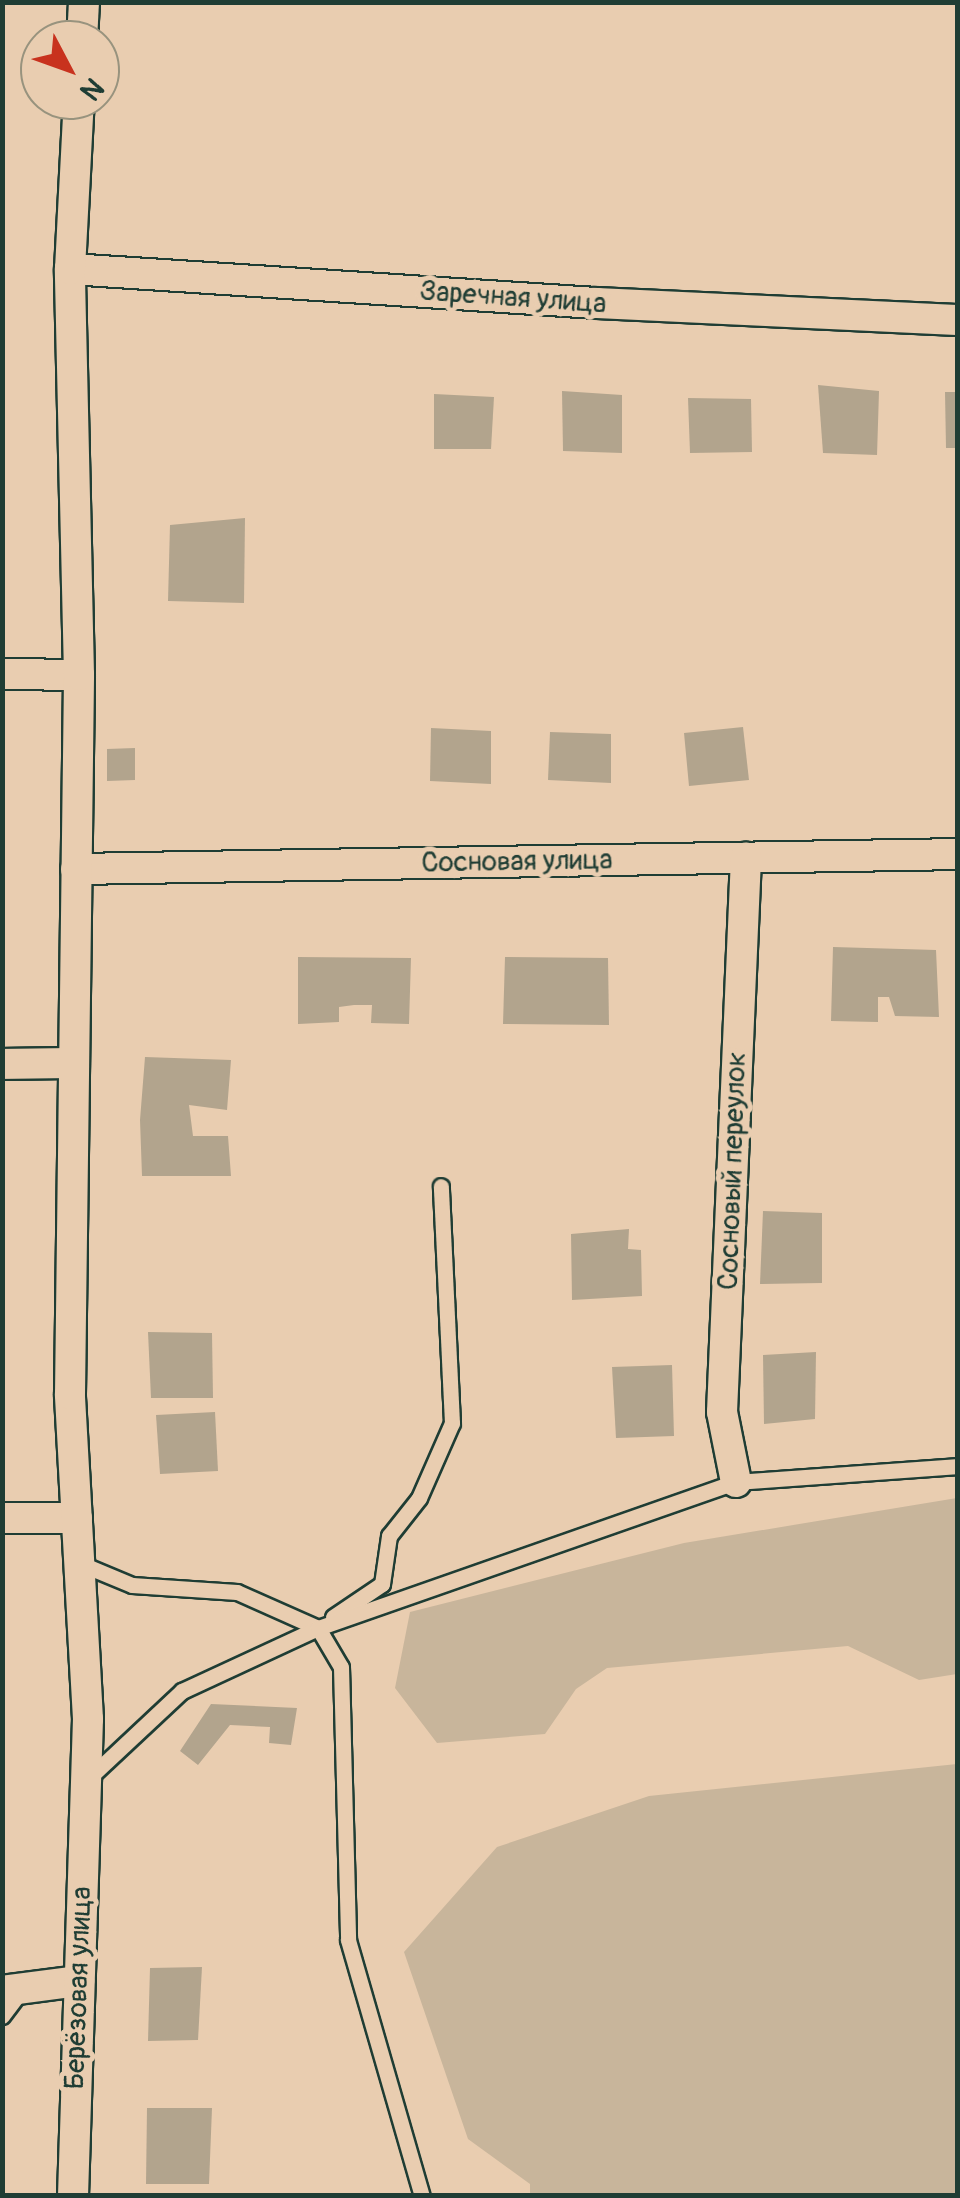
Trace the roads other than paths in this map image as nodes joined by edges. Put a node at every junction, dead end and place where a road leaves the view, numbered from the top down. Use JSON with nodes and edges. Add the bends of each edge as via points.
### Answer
{"nodes":[{"id":1,"x":78,"y":120,"type":"edge"},
{"id":2,"x":70,"y":268,"type":"junction"},
{"id":3,"x":958,"y":320,"type":"edge"},
{"id":4,"x":2,"y":674,"type":"edge"},
{"id":5,"x":79,"y":674,"type":"junction"},
{"id":6,"x":958,"y":854,"type":"edge"},
{"id":7,"x":746,"y":858,"type":"junction"},
{"id":8,"x":76,"y":870,"type":"junction"},
{"id":9,"x":2,"y":1064,"type":"edge"},
{"id":10,"x":74,"y":1064,"type":"junction"},
{"id":11,"x":441,"y":1186,"type":"dead end"},
{"id":12,"x":958,"y":1466,"type":"edge"},
{"id":13,"x":736,"y":1482,"type":"junction"},
{"id":14,"x":2,"y":1518,"type":"edge"},
{"id":15,"x":77,"y":1518,"type":"junction"},
{"id":16,"x":79,"y":1563,"type":"junction"},
{"id":17,"x":318,"y":1628,"type":"junction"},
{"id":18,"x":86,"y":1781,"type":"junction"},
{"id":19,"x":79,"y":1981,"type":"junction"},
{"id":20,"x":13,"y":1990,"type":"edge"},
{"id":21,"x":2,"y":2016,"type":"edge"},
{"id":22,"x":72,"y":2196,"type":"edge"},
{"id":23,"x":422,"y":2196,"type":"edge"}],
"edges":[{"from":1,"to":2,"type":"street","name":"Берёзовая улица"},
{"from":2,"to":3,"type":"street","name":"Заречная улица","via":[[596,304]]},
{"from":2,"to":5,"type":"street","name":"Берёзовая улица"},
{"from":4,"to":5,"type":"street"},
{"from":5,"to":8,"type":"street","name":"Берёзовая улица"},
{"from":6,"to":7,"type":"street","name":"Сосновая улица"},
{"from":7,"to":8,"type":"street","name":"Сосновая улица"},
{"from":7,"to":13,"type":"street","name":"Сосновый переулок","via":[[722,1412]]},
{"from":8,"to":10,"type":"street","name":"Берёзовая улица"},
{"from":9,"to":10,"type":"street"},
{"from":10,"to":15,"type":"street","name":"Берёзовая улица","via":[[70,1394]]},
{"from":11,"to":17,"type":"lane","via":[[452,1423],[418,1498],[389,1536],[382,1584]]},
{"from":12,"to":13,"type":"lane"},
{"from":13,"to":17,"type":"lane"},
{"from":14,"to":15,"type":"street"},
{"from":15,"to":16,"type":"street","name":"Берёзовая улица"},
{"from":16,"to":17,"type":"lane","via":[[132,1586],[237,1592]]},
{"from":16,"to":18,"type":"street","name":"Берёзовая улица"},
{"from":17,"to":18,"type":"lane","via":[[182,1690]]},
{"from":17,"to":23,"type":"lane","via":[[341,1667],[348,1940]]},
{"from":18,"to":19,"type":"street","name":"Берёзовая улица"},
{"from":19,"to":20,"type":"street"},
{"from":19,"to":22,"type":"street","name":"Берёзовая улица"},
{"from":20,"to":21,"type":"lane"}]}
